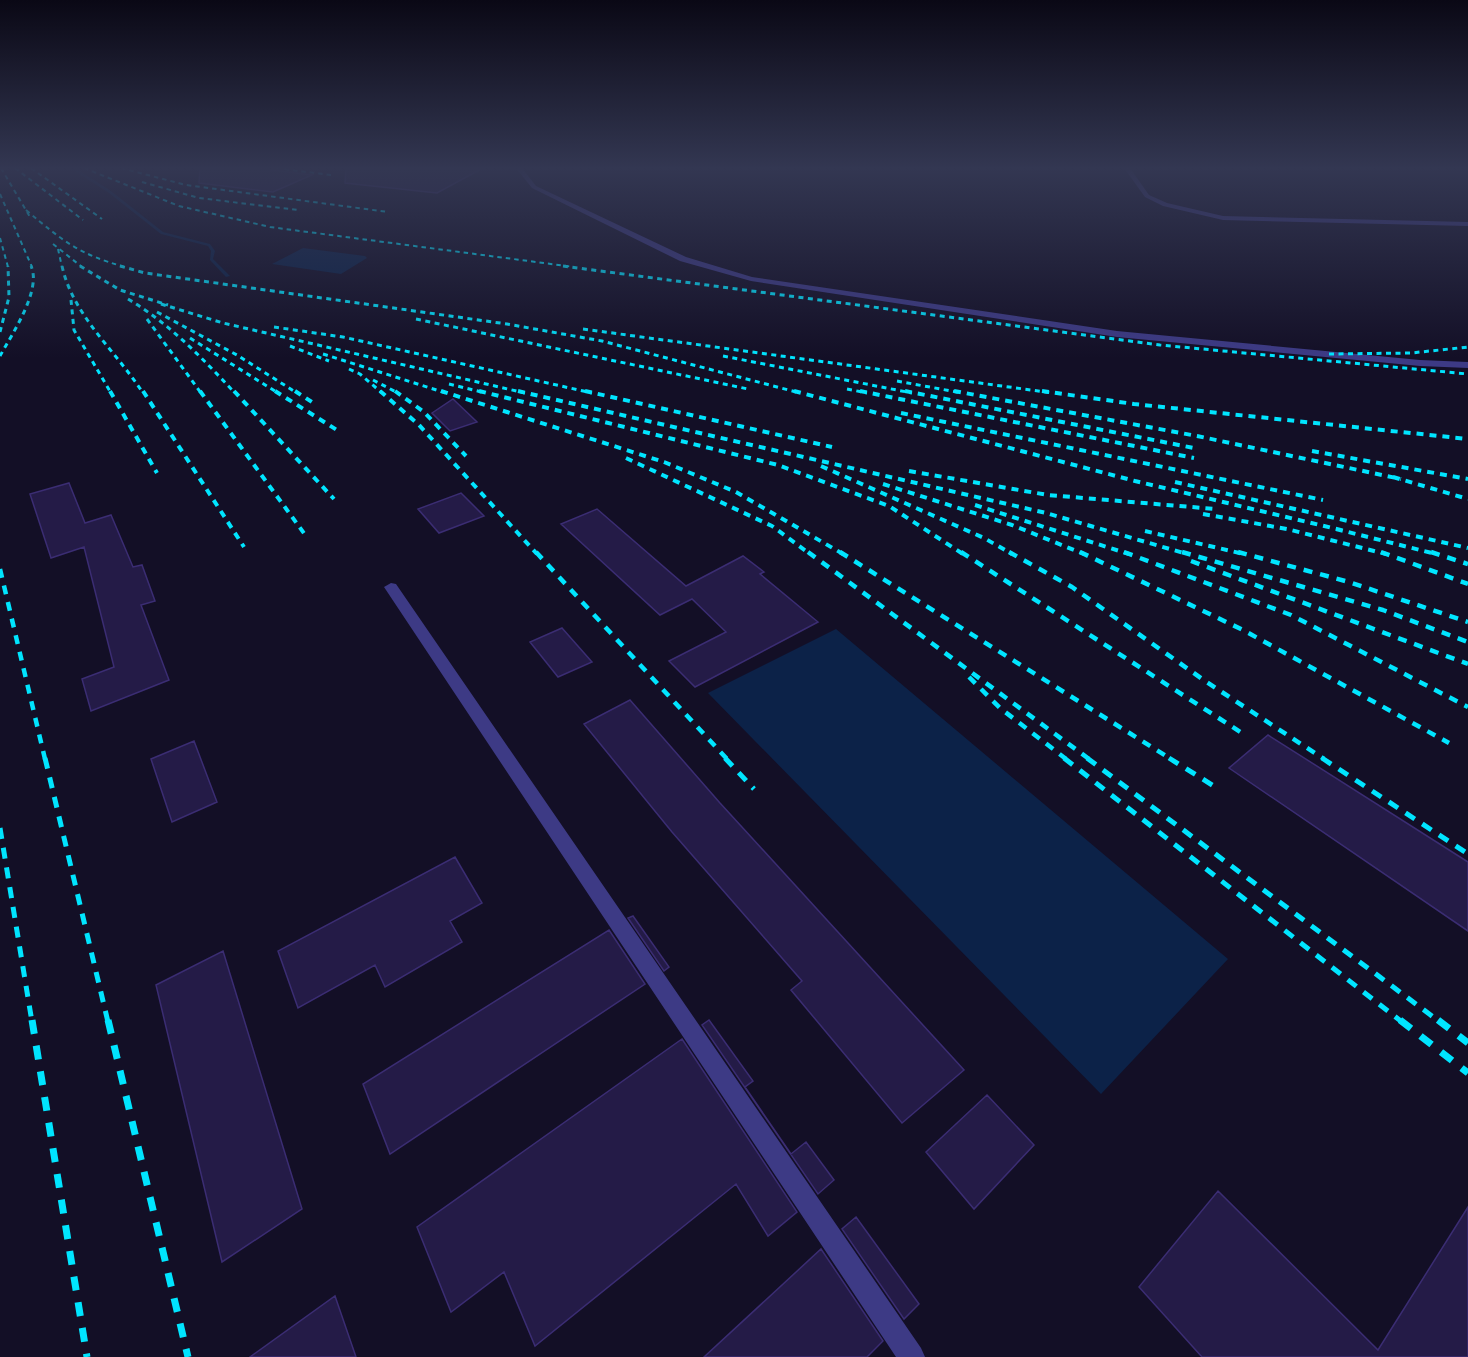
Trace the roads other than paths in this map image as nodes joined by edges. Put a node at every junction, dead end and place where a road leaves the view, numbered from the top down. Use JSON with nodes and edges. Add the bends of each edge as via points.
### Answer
{"nodes":[{"id":1,"x":626,"y":231,"type":"edge"},
{"id":2,"x":1468,"y":364,"type":"edge"},
{"id":3,"x":391,"y":587,"type":"dead end"},
{"id":4,"x":912,"y":1357,"type":"edge"}],
"edges":[{"from":1,"to":2,"type":"street","via":[[683,259],[751,279],[1117,334],[1420,363]]},
{"from":3,"to":4,"type":"street"}]}
